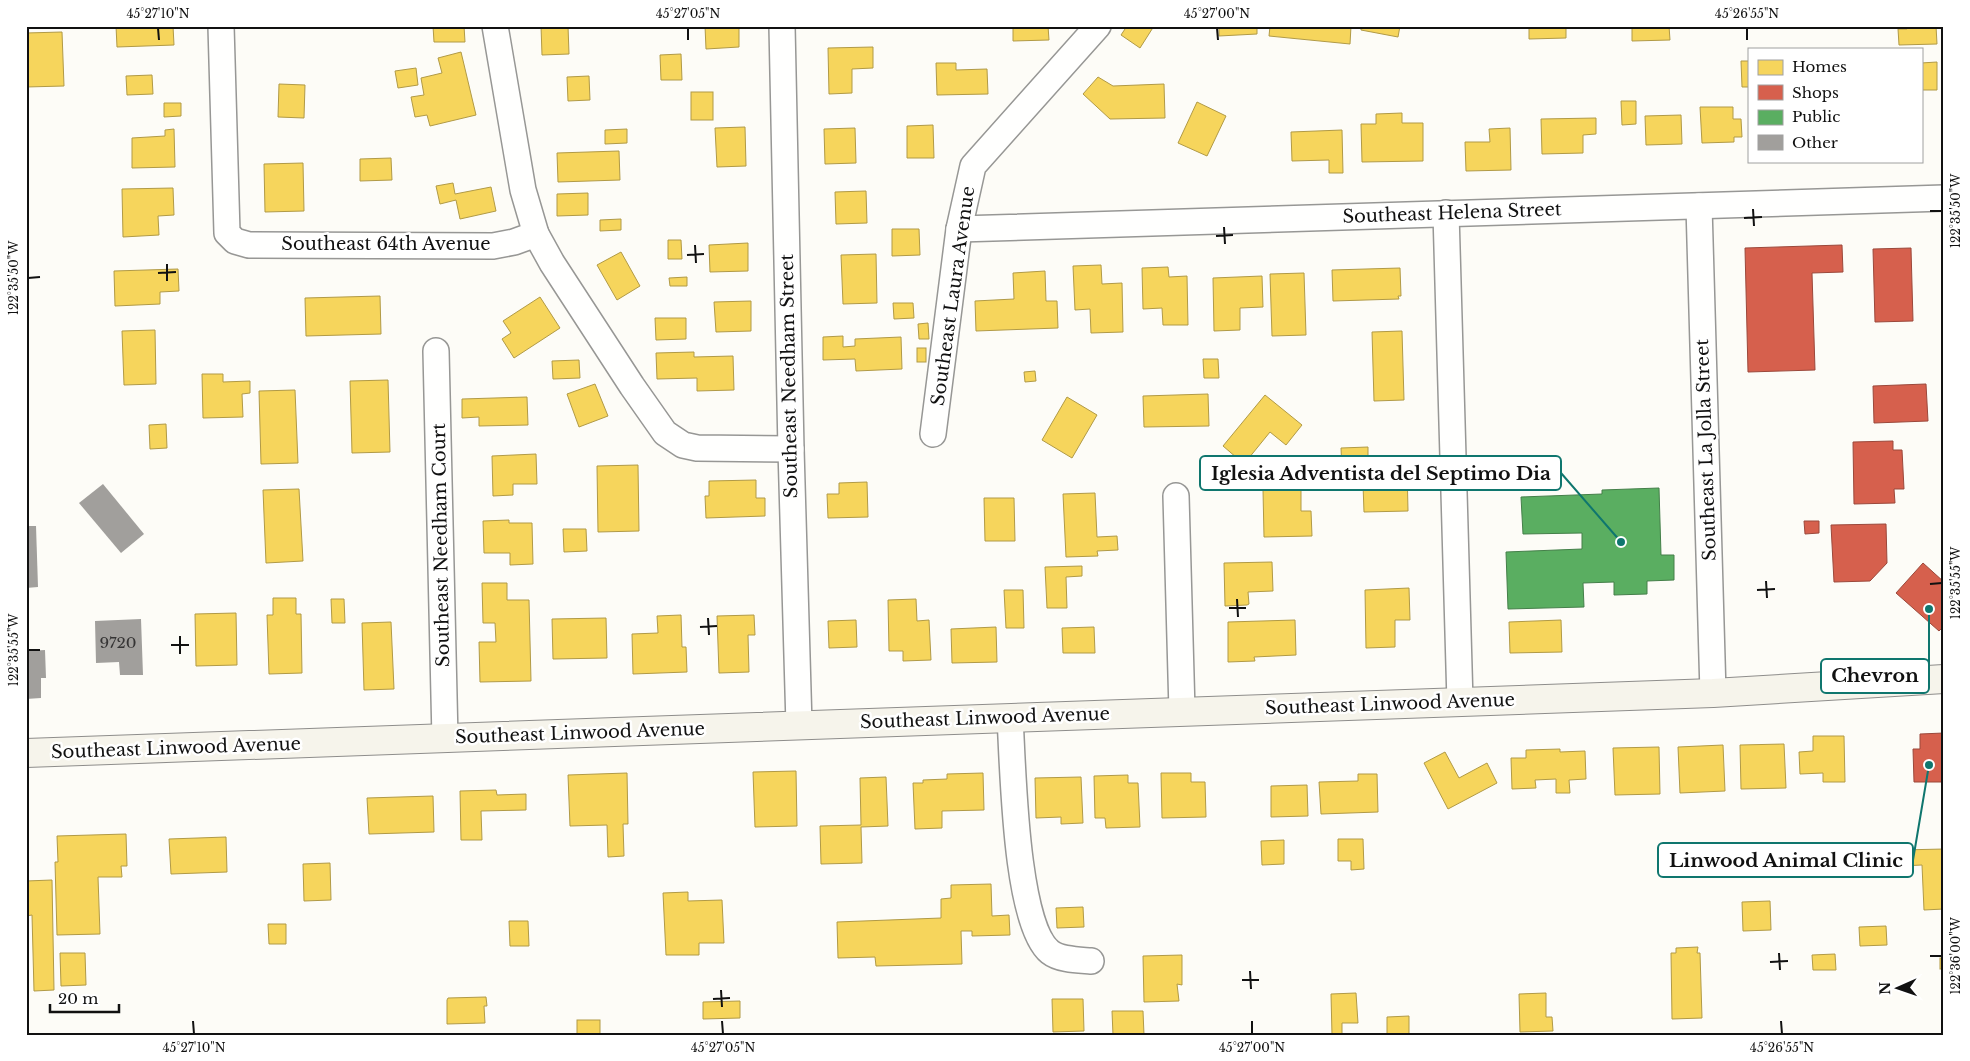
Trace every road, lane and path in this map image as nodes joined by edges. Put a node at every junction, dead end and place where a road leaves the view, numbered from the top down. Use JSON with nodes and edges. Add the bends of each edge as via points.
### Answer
{"nodes":[{"id":1,"x":221,"y":26,"type":"edge"},
{"id":2,"x":495,"y":26,"type":"edge"},
{"id":3,"x":782,"y":26,"type":"edge"},
{"id":4,"x":1098,"y":26,"type":"edge"},
{"id":5,"x":1944,"y":198,"type":"edge"},
{"id":6,"x":1699,"y":206,"type":"junction"},
{"id":7,"x":1446,"y":213,"type":"junction"},
{"id":8,"x":959,"y":229,"type":"junction"},
{"id":9,"x":536,"y":234,"type":"junction"},
{"id":10,"x":436,"y":352,"type":"dead end"},
{"id":11,"x":933,"y":434,"type":"dead end"},
{"id":12,"x":790,"y":449,"type":"junction"},
{"id":13,"x":1176,"y":496,"type":"dead end"},
{"id":14,"x":1944,"y":678,"type":"edge"},
{"id":15,"x":1714,"y":693,"type":"junction"},
{"id":16,"x":1460,"y":702,"type":"junction"},
{"id":17,"x":1182,"y":712,"type":"junction"},
{"id":18,"x":1010,"y":718,"type":"junction"},
{"id":19,"x":799,"y":725,"type":"junction"},
{"id":20,"x":445,"y":739,"type":"junction"},
{"id":21,"x":26,"y":753,"type":"edge"},
{"id":22,"x":1091,"y":962,"type":"dead end"}],
"edges":[{"from":1,"to":9,"type":"street","name":"Southeast 64th Avenue","via":[[227,233],[235,241],[249,245],[493,246]]},
{"from":2,"to":9,"type":"street","via":[[523,190]]},
{"from":3,"to":12,"type":"street","name":"Southeast Needham Street"},
{"from":4,"to":8,"type":"street","name":"Southeast Laura Avenue","via":[[973,166]]},
{"from":5,"to":6,"type":"street","name":"Southeast Helena Street"},
{"from":6,"to":7,"type":"street","name":"Southeast Helena Street"},
{"from":6,"to":15,"type":"street","name":"Southeast La Jolla Street"},
{"from":7,"to":8,"type":"street","name":"Southeast Helena Street"},
{"from":7,"to":16,"type":"street"},
{"from":8,"to":11,"type":"street","name":"Southeast Laura Avenue"},
{"from":9,"to":12,"type":"street","via":[[552,264],[665,433],[683,444],[698,448]]},
{"from":10,"to":20,"type":"street","name":"Southeast Needham Court"},
{"from":12,"to":19,"type":"street","name":"Southeast Needham Street"},
{"from":13,"to":17,"type":"street"},
{"from":14,"to":15,"type":"main road","name":"Southeast Linwood Avenue"},
{"from":15,"to":16,"type":"main road","name":"Southeast Linwood Avenue"},
{"from":16,"to":17,"type":"main road","name":"Southeast Linwood Avenue"},
{"from":17,"to":18,"type":"main road","name":"Southeast Linwood Avenue"},
{"from":18,"to":19,"type":"main road","name":"Southeast Linwood Avenue"},
{"from":18,"to":22,"type":"street","via":[[1020,858],[1033,923],[1040,942],[1052,954]]},
{"from":19,"to":20,"type":"main road","name":"Southeast Linwood Avenue"},
{"from":20,"to":21,"type":"main road","name":"Southeast Linwood Avenue"}]}
